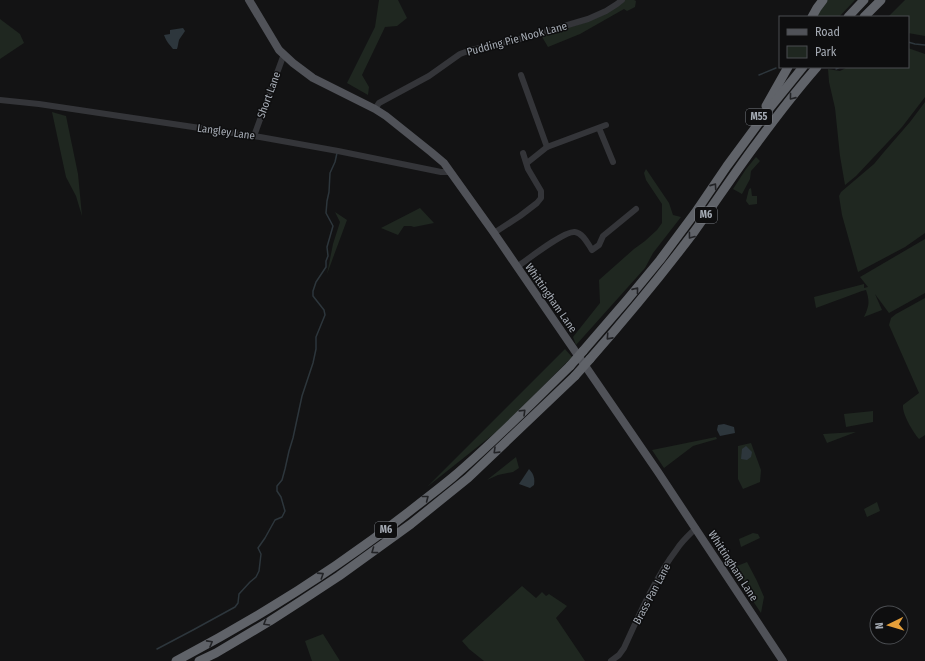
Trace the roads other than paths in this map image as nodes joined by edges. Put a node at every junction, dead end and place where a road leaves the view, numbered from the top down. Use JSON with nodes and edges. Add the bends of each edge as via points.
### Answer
{"nodes":[{"id":1,"x":249,"y":0,"type":"edge"},
{"id":2,"x":622,"y":0,"type":"edge"},
{"id":3,"x":823,"y":0,"type":"edge"},
{"id":4,"x":864,"y":0,"type":"edge"},
{"id":5,"x":882,"y":0,"type":"edge"},
{"id":6,"x":812,"y":16,"type":"edge"},
{"id":7,"x":849,"y":16,"type":"edge"},
{"id":8,"x":865,"y":16,"type":"edge"},
{"id":9,"x":284,"y":54,"type":"junction"},
{"id":10,"x":787,"y":68,"type":"edge"},
{"id":11,"x":802,"y":68,"type":"edge"},
{"id":12,"x":816,"y":68,"type":"edge"},
{"id":13,"x":521,"y":76,"type":"dead end"},
{"id":14,"x":0,"y":100,"type":"edge"},
{"id":15,"x":375,"y":109,"type":"junction"},
{"id":16,"x":606,"y":125,"type":"dead end"},
{"id":17,"x":600,"y":128,"type":"junction"},
{"id":18,"x":254,"y":136,"type":"junction"},
{"id":19,"x":547,"y":147,"type":"junction"},
{"id":20,"x":523,"y":153,"type":"dead end"},
{"id":21,"x":613,"y":162,"type":"dead end"},
{"id":22,"x":527,"y":163,"type":"junction"},
{"id":23,"x":727,"y":166,"type":"junction"},
{"id":24,"x":450,"y":172,"type":"junction"},
{"id":25,"x":636,"y":209,"type":"dead end"},
{"id":26,"x":494,"y":233,"type":"junction"},
{"id":27,"x":517,"y":267,"type":"junction"},
{"id":28,"x":696,"y":528,"type":"junction"},
{"id":29,"x":176,"y":661,"type":"edge"},
{"id":30,"x":199,"y":661,"type":"edge"},
{"id":31,"x":611,"y":661,"type":"edge"},
{"id":32,"x":783,"y":661,"type":"edge"}],
"edges":[{"from":1,"to":9,"type":"main road","name":"Whittingham Lane"},
{"from":2,"to":15,"type":"street","name":"Pudding Pie Nook Lane","via":[[588,19],[460,54],[429,76],[379,103]]},
{"from":3,"to":6,"type":"highway"},
{"from":4,"to":7,"type":"highway"},
{"from":5,"to":8,"type":"highway"},
{"from":9,"to":15,"type":"main road","name":"Whittingham Lane","via":[[313,78]]},
{"from":9,"to":18,"type":"street","name":"Short Lane"},
{"from":10,"to":23,"type":"highway","number":"M55"},
{"from":11,"to":23,"type":"highway","number":"M6","via":[[768,109]]},
{"from":12,"to":30,"type":"highway","number":"M6","one_way":true,"bridge":true,"via":[[756,143],[694,232],[641,300],[575,376],[468,478],[411,524],[301,601]]},
{"from":13,"to":19,"type":"street"},
{"from":14,"to":18,"type":"street","name":"Langley Lane"},
{"from":15,"to":24,"type":"main road","name":"Whittingham Lane","via":[[431,152]]},
{"from":16,"to":17,"type":"street"},
{"from":17,"to":19,"type":"street"},
{"from":17,"to":21,"type":"street"},
{"from":18,"to":24,"type":"street","name":"Langley Lane"},
{"from":19,"to":22,"type":"street"},
{"from":20,"to":22,"type":"street"},
{"from":22,"to":26,"type":"street","via":[[541,191],[541,198]]},
{"from":29,"to":23,"type":"highway","number":"M6","one_way":true,"bridge":true,"via":[[273,607],[339,564],[476,457],[570,366],[628,300],[695,213]]},
{"from":24,"to":26,"type":"main road","name":"Whittingham Lane"},
{"from":25,"to":27,"type":"street","via":[[603,236],[592,250],[581,234],[568,232]]},
{"from":26,"to":27,"type":"main road","name":"Whittingham Lane"},
{"from":27,"to":28,"type":"main road","name":"Whittingham Lane"},
{"from":28,"to":31,"type":"street","name":"Brass Pan Lane","via":[[677,548],[646,600],[624,648]]},
{"from":28,"to":32,"type":"main road","name":"Whittingham Lane"}]}
